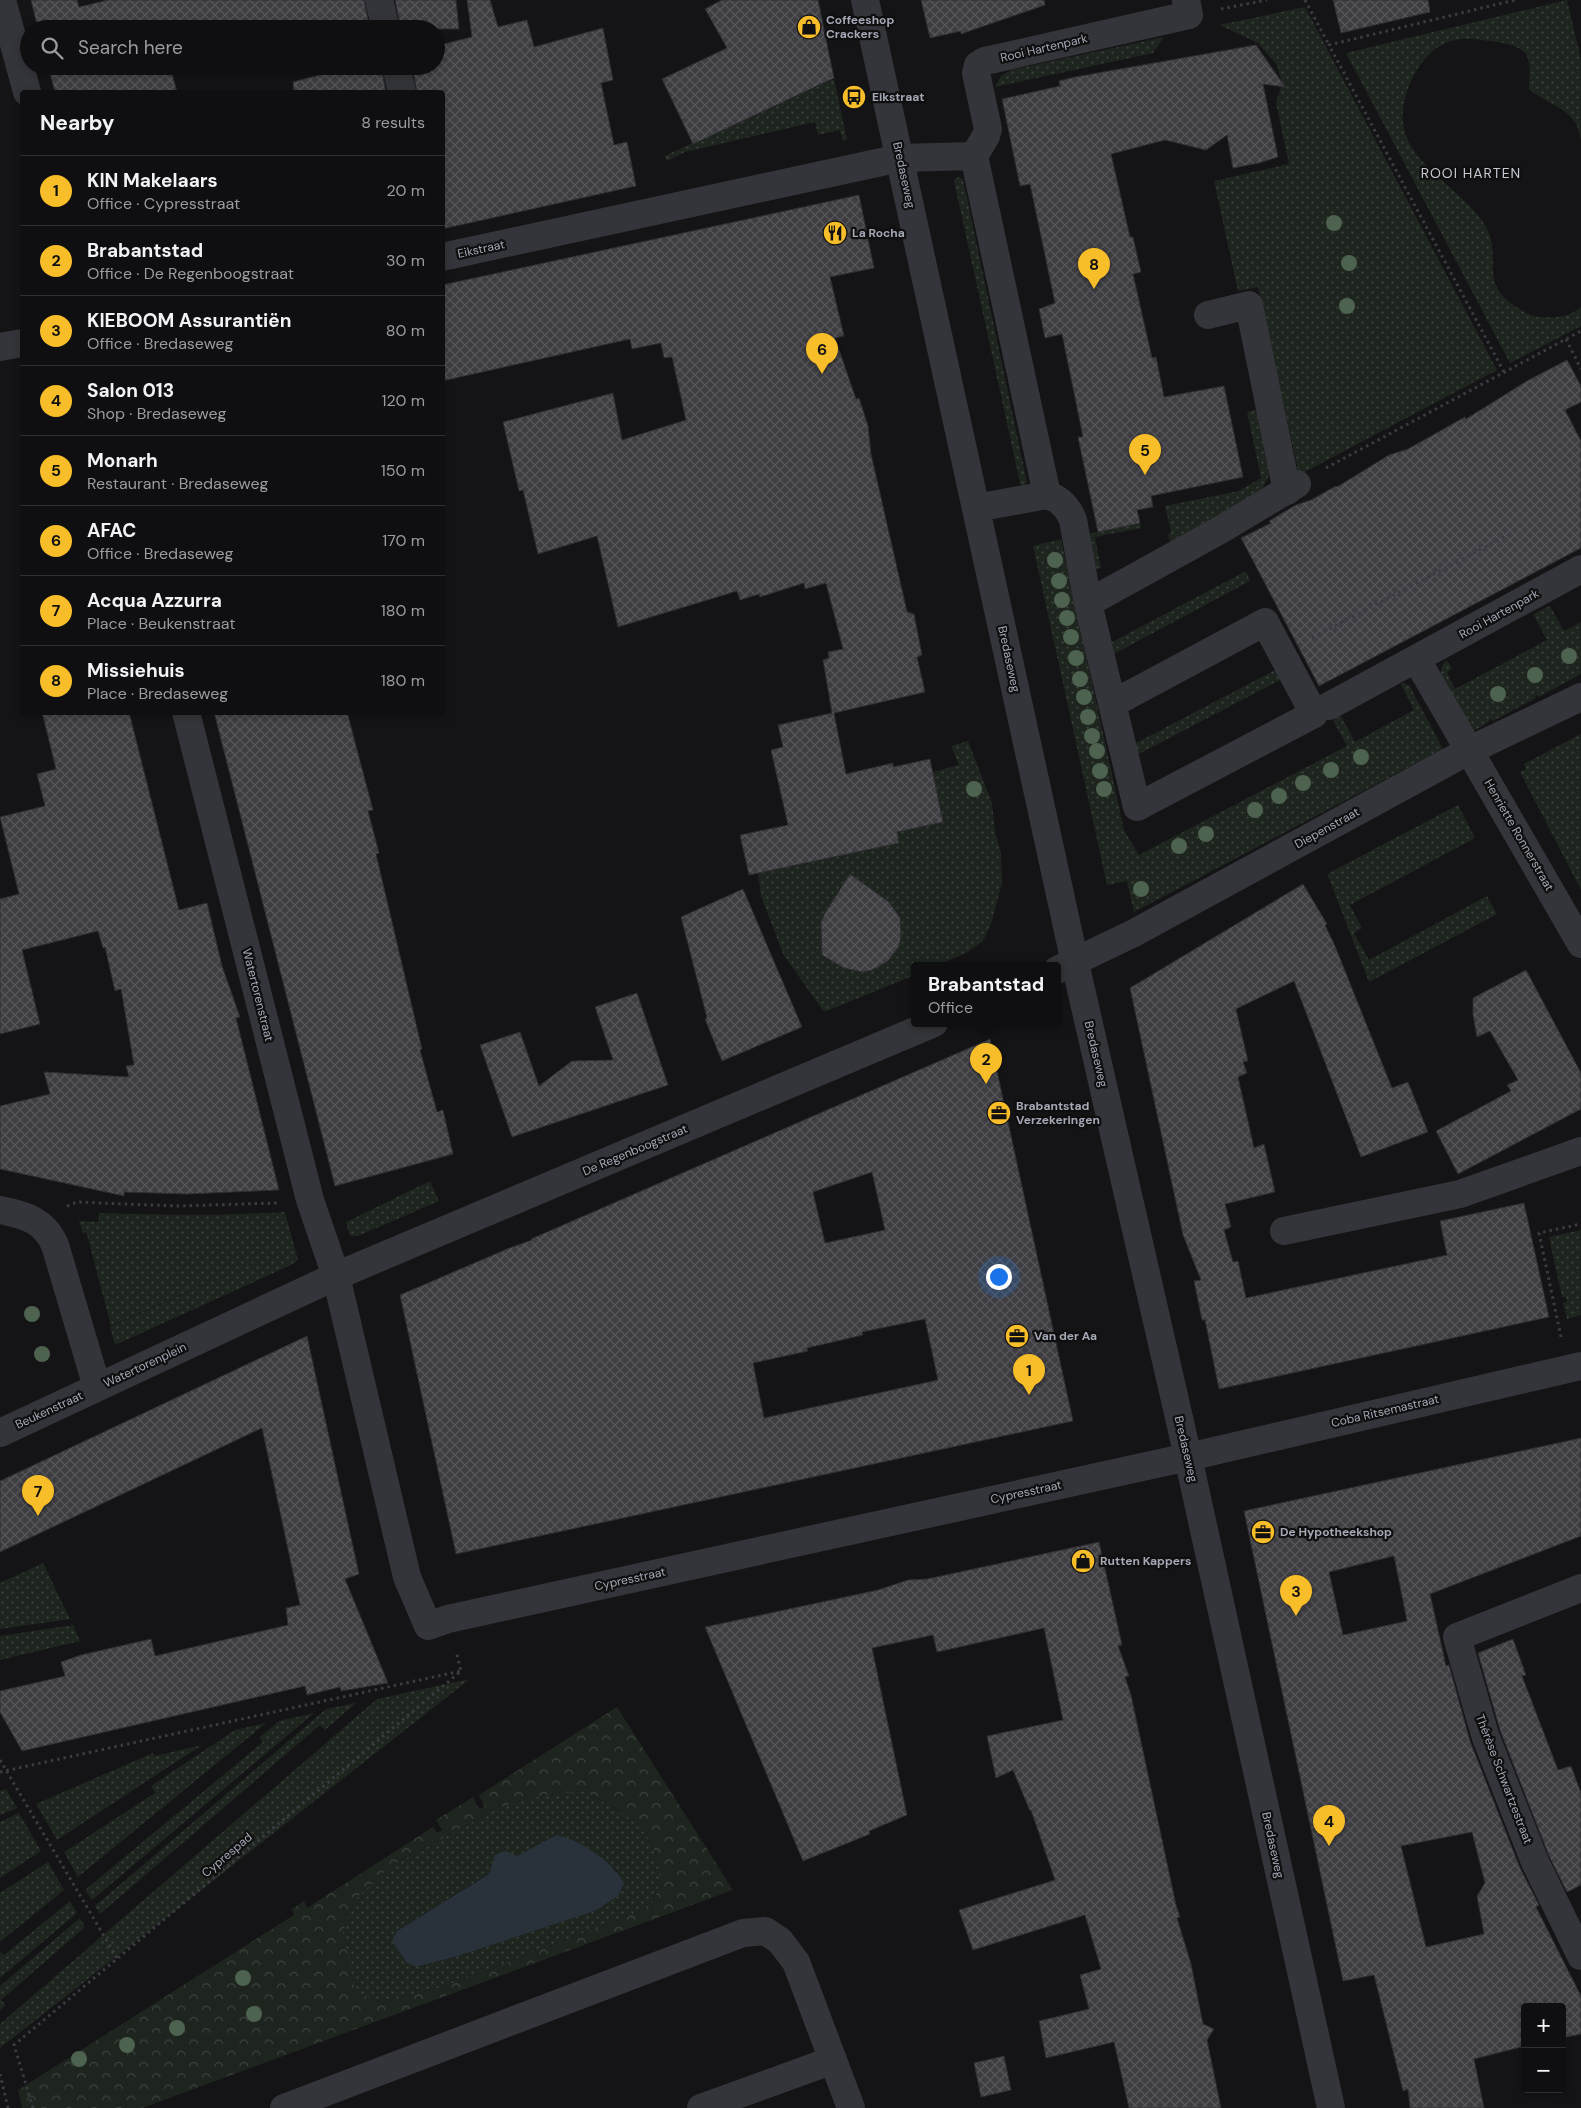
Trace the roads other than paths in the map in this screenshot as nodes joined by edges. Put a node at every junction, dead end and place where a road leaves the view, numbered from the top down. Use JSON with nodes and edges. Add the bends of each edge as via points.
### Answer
{"nodes":[{"id":1,"x":2,"y":0,"type":"edge"},
{"id":2,"x":379,"y":0,"type":"edge"},
{"id":3,"x":865,"y":0,"type":"edge"},
{"id":4,"x":1188,"y":8,"type":"edge"},
{"id":5,"x":384,"y":20,"type":"edge"},
{"id":6,"x":20,"y":66,"type":"edge"},
{"id":7,"x":22,"y":75,"type":"edge"},
{"id":8,"x":398,"y":75,"type":"edge"},
{"id":9,"x":26,"y":90,"type":"edge"},
{"id":10,"x":402,"y":90,"type":"edge"},
{"id":11,"x":974,"y":156,"type":"junction"},
{"id":12,"x":900,"y":158,"type":"junction"},
{"id":13,"x":445,"y":253,"type":"edge"},
{"id":14,"x":1208,"y":314,"type":"dead end"},
{"id":15,"x":20,"y":343,"type":"edge"},
{"id":16,"x":0,"y":347,"type":"edge"},
{"id":17,"x":1047,"y":495,"type":"junction"},
{"id":18,"x":976,"y":508,"type":"junction"},
{"id":19,"x":1581,"y":569,"type":"edge"},
{"id":20,"x":1088,"y":602,"type":"junction"},
{"id":21,"x":1417,"y":660,"type":"junction"},
{"id":22,"x":1581,"y":697,"type":"edge"},
{"id":23,"x":1112,"y":704,"type":"junction"},
{"id":24,"x":1329,"y":706,"type":"dead end"},
{"id":25,"x":187,"y":715,"type":"edge"},
{"id":26,"x":1470,"y":750,"type":"junction"},
{"id":27,"x":1574,"y":917,"type":"edge"},
{"id":28,"x":1581,"y":944,"type":"edge"},
{"id":29,"x":1066,"y":966,"type":"edge"},
{"id":30,"x":925,"y":1027,"type":"edge"},
{"id":31,"x":1581,"y":1151,"type":"edge"},
{"id":32,"x":0,"y":1210,"type":"edge"},
{"id":33,"x":1284,"y":1231,"type":"dead end"},
{"id":34,"x":336,"y":1276,"type":"junction"},
{"id":35,"x":1574,"y":1367,"type":"edge"},
{"id":36,"x":97,"y":1387,"type":"junction"},
{"id":37,"x":0,"y":1433,"type":"edge"},
{"id":38,"x":1188,"y":1457,"type":"junction"},
{"id":39,"x":1581,"y":1588,"type":"edge"},
{"id":40,"x":1581,"y":1956,"type":"edge"},
{"id":41,"x":833,"y":2060,"type":"junction"},
{"id":42,"x":284,"y":2108,"type":"edge"},
{"id":43,"x":701,"y":2108,"type":"edge"},
{"id":44,"x":851,"y":2108,"type":"edge"},
{"id":45,"x":1331,"y":2108,"type":"edge"}],
"edges":[{"from":1,"to":6,"type":"street"},
{"from":2,"to":5,"type":"street"},
{"from":3,"to":12,"type":"street","name":"Bredaseweg"},
{"from":4,"to":11,"type":"street","name":"Rooi Hartenpark","via":[[978,65],[976,72],[988,129]]},
{"from":7,"to":9,"type":"street"},
{"from":8,"to":10,"type":"street"},
{"from":11,"to":12,"type":"street","name":"Eikstraat"},
{"from":11,"to":17,"type":"street"},
{"from":12,"to":13,"type":"street","name":"Eikstraat"},
{"from":12,"to":18,"type":"street","name":"Bredaseweg"},
{"from":14,"to":20,"type":"street","via":[[1249,304],[1292,487]]},
{"from":15,"to":16,"type":"street"},
{"from":17,"to":18,"type":"street"},
{"from":17,"to":20,"type":"street","via":[[1062,502],[1073,520]]},
{"from":18,"to":29,"type":"street","name":"Bredaseweg"},
{"from":19,"to":21,"type":"street","name":"Rooi Hartenpark"},
{"from":20,"to":23,"type":"street"},
{"from":21,"to":24,"type":"street","name":"Rooi Hartenpark"},
{"from":21,"to":26,"type":"street"},
{"from":22,"to":26,"type":"street","name":"Diepenstraat"},
{"from":23,"to":23,"type":"street","via":[[1265,622],[1314,714],[1137,807]]},
{"from":25,"to":34,"type":"street","name":"Watertorenstraat","via":[[310,1200]]},
{"from":26,"to":27,"type":"street","name":"Henriette Ronnerstraat"},
{"from":26,"to":29,"type":"street","name":"Diepenstraat","via":[[1143,928]]},
{"from":27,"to":28,"type":"street","name":"Henriette Ronnerstraat"},
{"from":29,"to":38,"type":"street","name":"Bredaseweg"},
{"from":30,"to":34,"type":"street","name":"De Regenboogstraat"},
{"from":31,"to":33,"type":"street","via":[[1460,1194]]},
{"from":32,"to":36,"type":"street","name":"Watertorenplein","via":[[37,1221],[50,1233]]},
{"from":34,"to":36,"type":"street","name":"Watertorenplein"},
{"from":34,"to":38,"type":"street","name":"Cypresstraat","via":[[407,1577],[428,1626],[448,1618]]},
{"from":35,"to":38,"type":"street","name":"Coba Ritsemastraat"},
{"from":36,"to":37,"type":"street","name":"Beukenstraat"},
{"from":38,"to":45,"type":"street","name":"Bredaseweg"},
{"from":39,"to":40,"type":"street","name":"Thérèse Schwartzestraat","via":[[1457,1637],[1484,1735],[1535,1862]]},
{"from":41,"to":42,"type":"street","via":[[796,1962],[780,1941],[765,1931],[743,1933]]},
{"from":41,"to":43,"type":"street"},
{"from":41,"to":44,"type":"street"}]}
